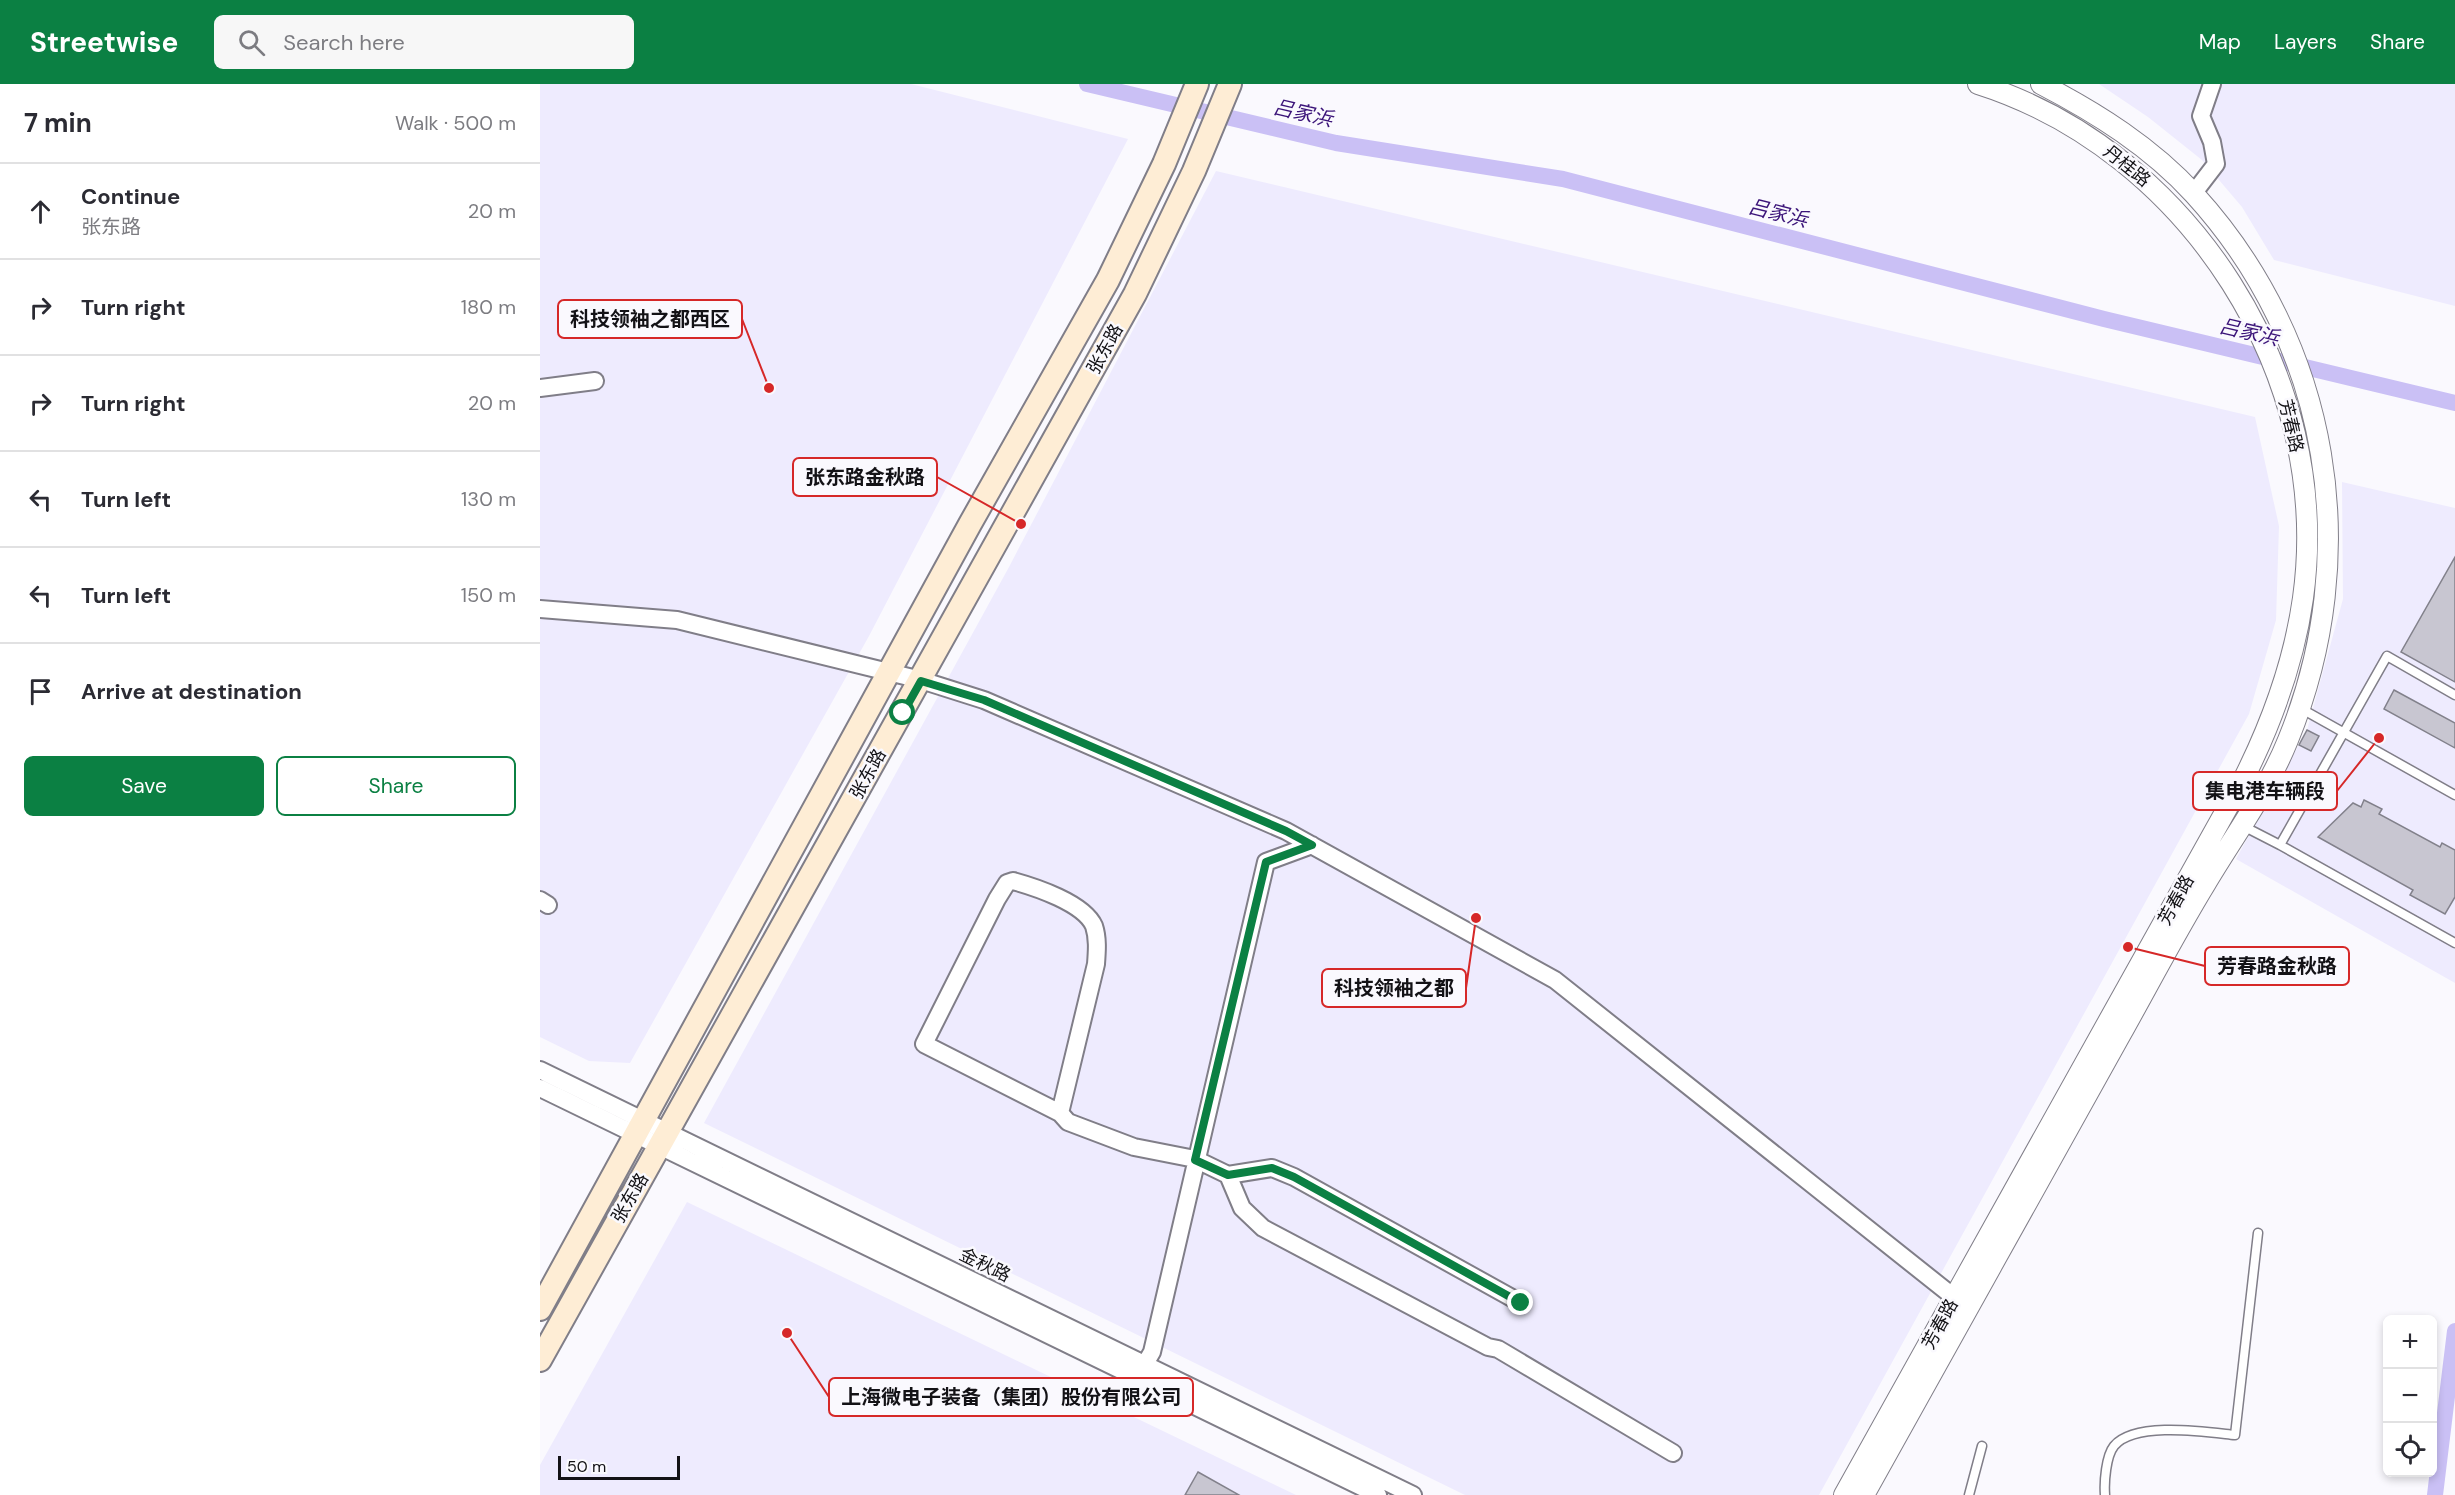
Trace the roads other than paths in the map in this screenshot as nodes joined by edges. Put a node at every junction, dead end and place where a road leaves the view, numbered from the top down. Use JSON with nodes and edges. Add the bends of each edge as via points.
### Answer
{"nodes":[{"id":1,"x":1197,"y":84,"type":"edge"},
{"id":2,"x":1230,"y":84,"type":"edge"},
{"id":3,"x":1978,"y":84,"type":"edge"},
{"id":4,"x":2041,"y":84,"type":"edge"},
{"id":5,"x":2212,"y":84,"type":"edge"},
{"id":6,"x":2193,"y":194,"type":"junction"},
{"id":7,"x":2239,"y":295,"type":"joint"},
{"id":8,"x":2269,"y":302,"type":"joint"},
{"id":9,"x":595,"y":381,"type":"dead end"},
{"id":10,"x":540,"y":388,"type":"edge"},
{"id":11,"x":540,"y":609,"type":"edge"},
{"id":12,"x":891,"y":672,"type":"junction"},
{"id":13,"x":921,"y":681,"type":"junction"},
{"id":14,"x":2455,"y":695,"type":"edge"},
{"id":15,"x":2300,"y":708,"type":"junction"},
{"id":16,"x":2343,"y":732,"type":"junction"},
{"id":17,"x":2455,"y":795,"type":"edge"},
{"id":18,"x":2243,"y":826,"type":"junction"},
{"id":19,"x":1312,"y":845,"type":"junction"},
{"id":20,"x":2280,"y":845,"type":"junction"},
{"id":21,"x":2455,"y":944,"type":"edge"},
{"id":22,"x":540,"y":1070,"type":"edge"},
{"id":23,"x":540,"y":1088,"type":"edge"},
{"id":24,"x":1060,"y":1113,"type":"junction"},
{"id":25,"x":640,"y":1128,"type":"junction"},
{"id":26,"x":664,"y":1139,"type":"junction"},
{"id":27,"x":1195,"y":1160,"type":"junction"},
{"id":28,"x":1228,"y":1175,"type":"junction"},
{"id":29,"x":2258,"y":1233,"type":"dead end"},
{"id":30,"x":1955,"y":1298,"type":"junction"},
{"id":31,"x":1521,"y":1303,"type":"dead end"},
{"id":32,"x":540,"y":1309,"type":"edge"},
{"id":33,"x":540,"y":1360,"type":"edge"},
{"id":34,"x":1145,"y":1364,"type":"junction"},
{"id":35,"x":1982,"y":1446,"type":"dead end"},
{"id":36,"x":1673,"y":1453,"type":"dead end"},
{"id":37,"x":1378,"y":1495,"type":"edge"},
{"id":38,"x":1413,"y":1495,"type":"edge"},
{"id":39,"x":1844,"y":1495,"type":"edge"},
{"id":40,"x":1864,"y":1495,"type":"edge"},
{"id":41,"x":1968,"y":1495,"type":"edge"},
{"id":42,"x":2105,"y":1495,"type":"edge"}],
"edges":[{"from":1,"to":12,"type":"main road","name":"张东路","via":[[1164,164],[1108,280]]},
{"from":2,"to":13,"type":"main road","name":"张东路","via":[[1194,171],[1135,294]]},
{"from":3,"to":7,"type":"street","name":"丹桂路","via":[[2070,125],[2134,170],[2176,209]]},
{"from":4,"to":6,"type":"street","name":"丹桂路","via":[[2121,130]]},
{"from":5,"to":6,"type":"street","via":[[2201,116],[2216,164]]},
{"from":6,"to":8,"type":"street","name":"丹桂路","via":[[2226,234]]},
{"from":7,"to":30,"type":"street","name":"芳春路","via":[[2282,388],[2304,493],[2303,597],[2283,688],[2266,734]]},
{"from":8,"to":15,"type":"street","name":"芳春路","via":[[2304,381],[2327,490],[2326,599]]},
{"from":9,"to":10,"type":"street"},
{"from":11,"to":12,"type":"street","via":[[677,620]]},
{"from":12,"to":13,"type":"street"},
{"from":12,"to":25,"type":"main road","name":"张东路"},
{"from":13,"to":19,"type":"street","via":[[984,700]]},
{"from":13,"to":26,"type":"main road","name":"张东路"},
{"from":14,"to":16,"type":"lane","via":[[2387,656]]},
{"from":15,"to":16,"type":"lane"},
{"from":15,"to":18,"type":"street","name":"芳春路","via":[[2287,743]]},
{"from":16,"to":17,"type":"lane"},
{"from":16,"to":20,"type":"lane"},
{"from":18,"to":20,"type":"lane"},
{"from":18,"to":40,"type":"street","name":"芳春路","via":[[2191,907]]},
{"from":19,"to":27,"type":"street","via":[[1266,862]]},
{"from":19,"to":30,"type":"street","via":[[1555,980]]},
{"from":20,"to":21,"type":"lane"},
{"from":22,"to":25,"type":"street","name":"金秋路"},
{"from":23,"to":25,"type":"street","name":"金秋路"},
{"from":24,"to":24,"type":"street","via":[[924,1044],[997,899],[1007,883],[1013,881],[1046,892],[1081,912],[1093,924],[1097,939],[1096,964]]},
{"from":24,"to":27,"type":"street","via":[[1068,1122],[1134,1147]]},
{"from":25,"to":26,"type":"street","name":"金秋路"},
{"from":25,"to":32,"type":"main road","name":"张东路"},
{"from":26,"to":33,"type":"main road","name":"张东路"},
{"from":26,"to":34,"type":"street","name":"金秋路"},
{"from":26,"to":37,"type":"street","name":"金秋路"},
{"from":27,"to":28,"type":"street"},
{"from":27,"to":34,"type":"street","via":[[1152,1352]]},
{"from":28,"to":31,"type":"street","via":[[1272,1168],[1294,1177]]},
{"from":28,"to":36,"type":"street","via":[[1242,1208],[1263,1228],[1498,1349]]},
{"from":29,"to":42,"type":"lane","via":[[2235,1435],[2181,1428],[2126,1436],[2112,1447]]},
{"from":30,"to":39,"type":"street","name":"芳春路"},
{"from":34,"to":38,"type":"street","name":"金秋路"},
{"from":35,"to":41,"type":"lane"}]}
